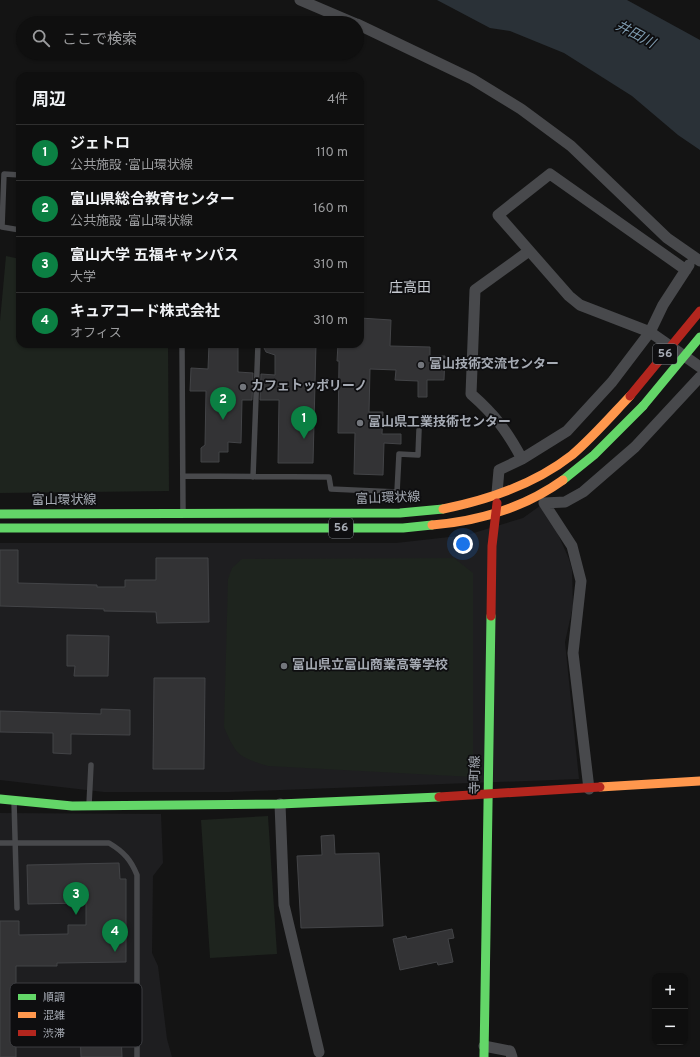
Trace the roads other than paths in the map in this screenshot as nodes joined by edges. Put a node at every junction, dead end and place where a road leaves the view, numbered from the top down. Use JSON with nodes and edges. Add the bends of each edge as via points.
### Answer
{"nodes":[{"id":1,"x":300,"y":0,"type":"edge"},
{"id":2,"x":337,"y":16,"type":"edge"},
{"id":3,"x":364,"y":28,"type":"edge"},
{"id":4,"x":16,"y":175,"type":"edge"},
{"id":5,"x":16,"y":229,"type":"edge"},
{"id":6,"x":529,"y":251,"type":"junction"},
{"id":7,"x":697,"y":259,"type":"edge"},
{"id":8,"x":686,"y":270,"type":"junction"},
{"id":9,"x":700,"y":311,"type":"edge"},
{"id":10,"x":650,"y":332,"type":"junction"},
{"id":11,"x":700,"y":337,"type":"edge"},
{"id":12,"x":182,"y":348,"type":"edge"},
{"id":13,"x":258,"y":348,"type":"edge"},
{"id":14,"x":700,"y":368,"type":"edge"},
{"id":15,"x":700,"y":377,"type":"edge"},
{"id":16,"x":420,"y":430,"type":"dead end"},
{"id":17,"x":522,"y":459,"type":"junction"},
{"id":18,"x":183,"y":476,"type":"junction"},
{"id":19,"x":253,"y":477,"type":"junction"},
{"id":20,"x":497,"y":493,"type":"junction"},
{"id":21,"x":0,"y":514,"type":"edge"},
{"id":22,"x":183,"y":514,"type":"junction"},
{"id":23,"x":496,"y":514,"type":"junction"},
{"id":24,"x":0,"y":528,"type":"edge"},
{"id":25,"x":92,"y":765,"type":"dead end"},
{"id":26,"x":700,"y":781,"type":"edge"},
{"id":27,"x":589,"y":789,"type":"junction"},
{"id":28,"x":488,"y":794,"type":"junction"},
{"id":29,"x":0,"y":799,"type":"edge"},
{"id":30,"x":14,"y":800,"type":"junction"},
{"id":31,"x":280,"y":804,"type":"junction"},
{"id":32,"x":89,"y":806,"type":"junction"},
{"id":33,"x":0,"y":843,"type":"edge"},
{"id":34,"x":15,"y":843,"type":"junction"},
{"id":35,"x":17,"y":908,"type":"dead end"},
{"id":36,"x":138,"y":983,"type":"edge"},
{"id":37,"x":138,"y":1047,"type":"edge"},
{"id":38,"x":319,"y":1052,"type":"dead end"},
{"id":39,"x":484,"y":1052,"type":"edge"},
{"id":40,"x":138,"y":1057,"type":"edge"},
{"id":41,"x":512,"y":1057,"type":"edge"}],
"edges":[{"from":1,"to":2,"type":"street"},
{"from":3,"to":7,"type":"street","via":[[472,79],[521,109],[571,146],[667,238]]},
{"from":4,"to":5,"type":"lane","via":[[4,174],[2,227]]},
{"from":6,"to":8,"type":"street","via":[[498,215],[550,174]]},
{"from":6,"to":10,"type":"street","via":[[580,305]]},
{"from":6,"to":17,"type":"street","via":[[475,290],[471,394],[489,410],[508,433]]},
{"from":7,"to":8,"type":"street"},
{"from":8,"to":10,"type":"street","via":[[663,305]]},
{"from":9,"to":20,"type":"main road","name":"富山環状線","number":"56","bridge":true,"via":[[630,396],[594,434],[562,461],[524,483]]},
{"from":10,"to":14,"type":"street"},
{"from":10,"to":17,"type":"street","via":[[612,382],[567,431]]},
{"from":11,"to":23,"type":"main road","name":"富山環状線","number":"56","bridge":true,"via":[[606,446],[559,484],[536,498]]},
{"from":12,"to":18,"type":"lane"},
{"from":13,"to":19,"type":"lane"},
{"from":15,"to":27,"type":"street","via":[[635,447],[583,492],[565,502],[544,503],[572,546],[581,581],[574,654]]},
{"from":16,"to":19,"type":"lane","via":[[418,455],[399,454],[398,492],[331,489],[329,477]]},
{"from":17,"to":20,"type":"street","via":[[499,470]]},
{"from":18,"to":19,"type":"lane"},
{"from":18,"to":22,"type":"lane"},
{"from":20,"to":22,"type":"main road","name":"富山環状線","number":"56","via":[[439,510],[400,513]]},
{"from":20,"to":23,"type":"main road","name":"寺町線"},
{"from":21,"to":22,"type":"main road","name":"富山環状線","number":"56"},
{"from":23,"to":24,"type":"main road","name":"富山環状線","number":"56","via":[[464,522],[403,528]]},
{"from":23,"to":28,"type":"main road","name":"寺町線","via":[[492,546]]},
{"from":25,"to":32,"type":"lane"},
{"from":26,"to":27,"type":"main road"},
{"from":27,"to":28,"type":"main road"},
{"from":28,"to":31,"type":"main road"},
{"from":28,"to":39,"type":"main road","name":"寺町線"},
{"from":29,"to":30,"type":"main road"},
{"from":30,"to":32,"type":"main road"},
{"from":30,"to":34,"type":"lane"},
{"from":31,"to":32,"type":"main road"},
{"from":31,"to":38,"type":"street","via":[[284,906]]},
{"from":33,"to":34,"type":"lane"},
{"from":34,"to":35,"type":"lane"},
{"from":34,"to":36,"type":"lane","via":[[109,843],[131,861],[137,875]]},
{"from":37,"to":40,"type":"lane"},
{"from":39,"to":41,"type":"street","via":[[510,1051]]}]}
